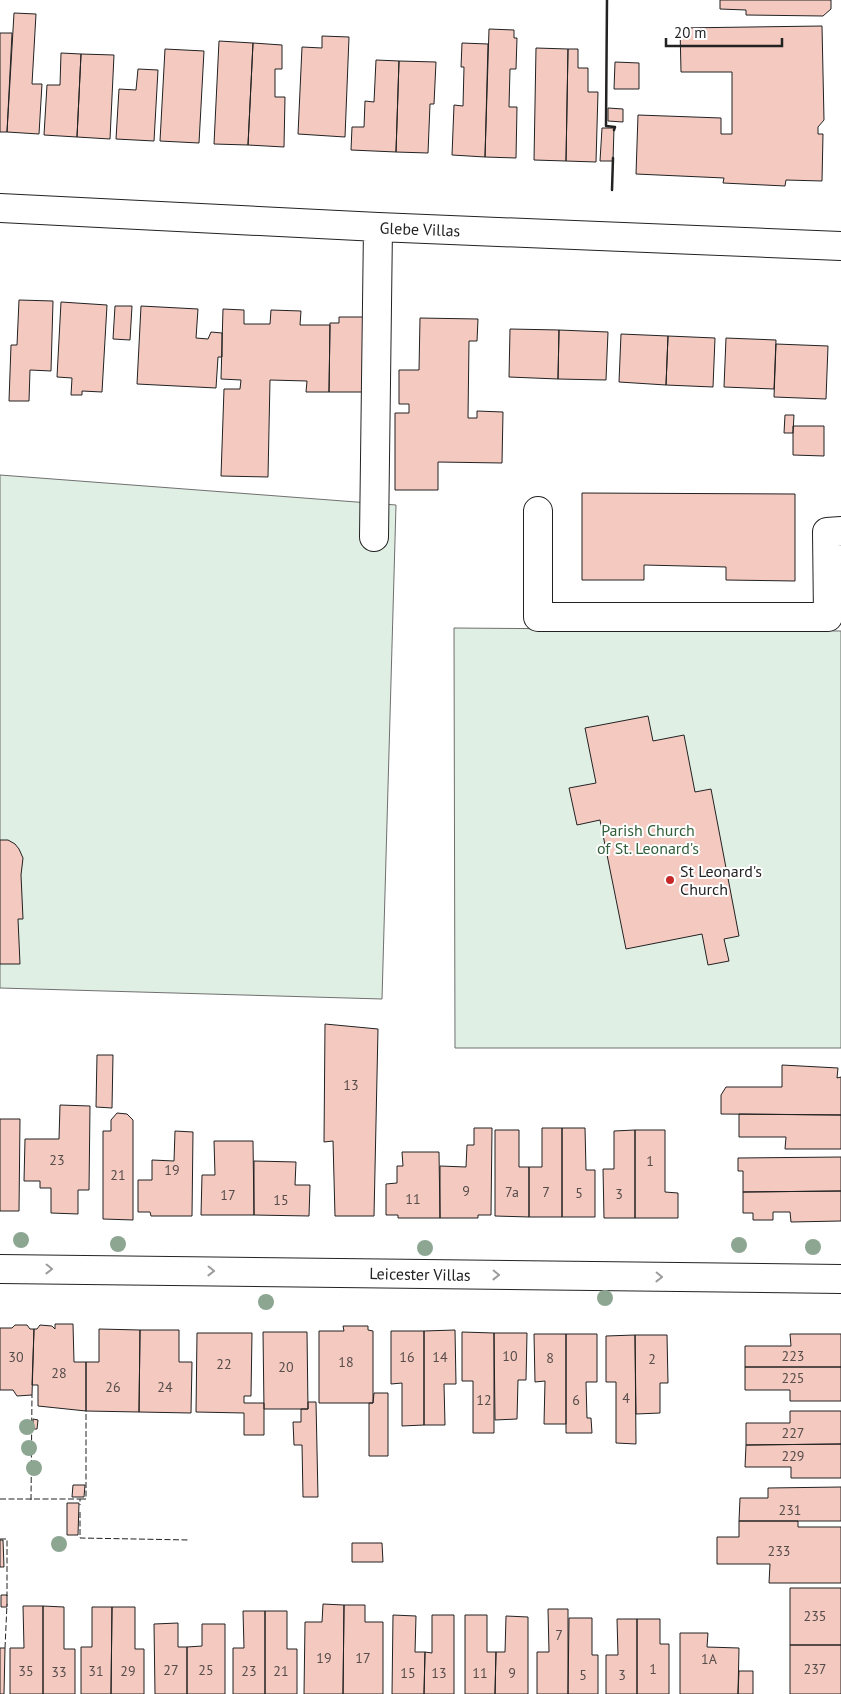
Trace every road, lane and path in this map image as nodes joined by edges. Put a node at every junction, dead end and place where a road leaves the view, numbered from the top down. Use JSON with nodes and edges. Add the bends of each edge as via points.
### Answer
{"nodes":[{"id":1,"x":0,"y":208,"type":"edge"},
{"id":2,"x":378,"y":227,"type":"junction"},
{"id":3,"x":841,"y":246,"type":"edge"},
{"id":4,"x":538,"y":511,"type":"dead end"},
{"id":5,"x":841,"y":531,"type":"edge"},
{"id":6,"x":374,"y":537,"type":"dead end"},
{"id":7,"x":0,"y":1269,"type":"edge"},
{"id":8,"x":841,"y":1279,"type":"edge"}],
"edges":[{"from":1,"to":2,"type":"street","name":"Glebe Villas"},
{"from":2,"to":3,"type":"street","name":"Glebe Villas"},
{"from":2,"to":6,"type":"street"},
{"from":4,"to":5,"type":"street","via":[[538,617],[828,617],[827,532]]},
{"from":7,"to":8,"type":"street","name":"Leicester Villas","one_way":true}]}
